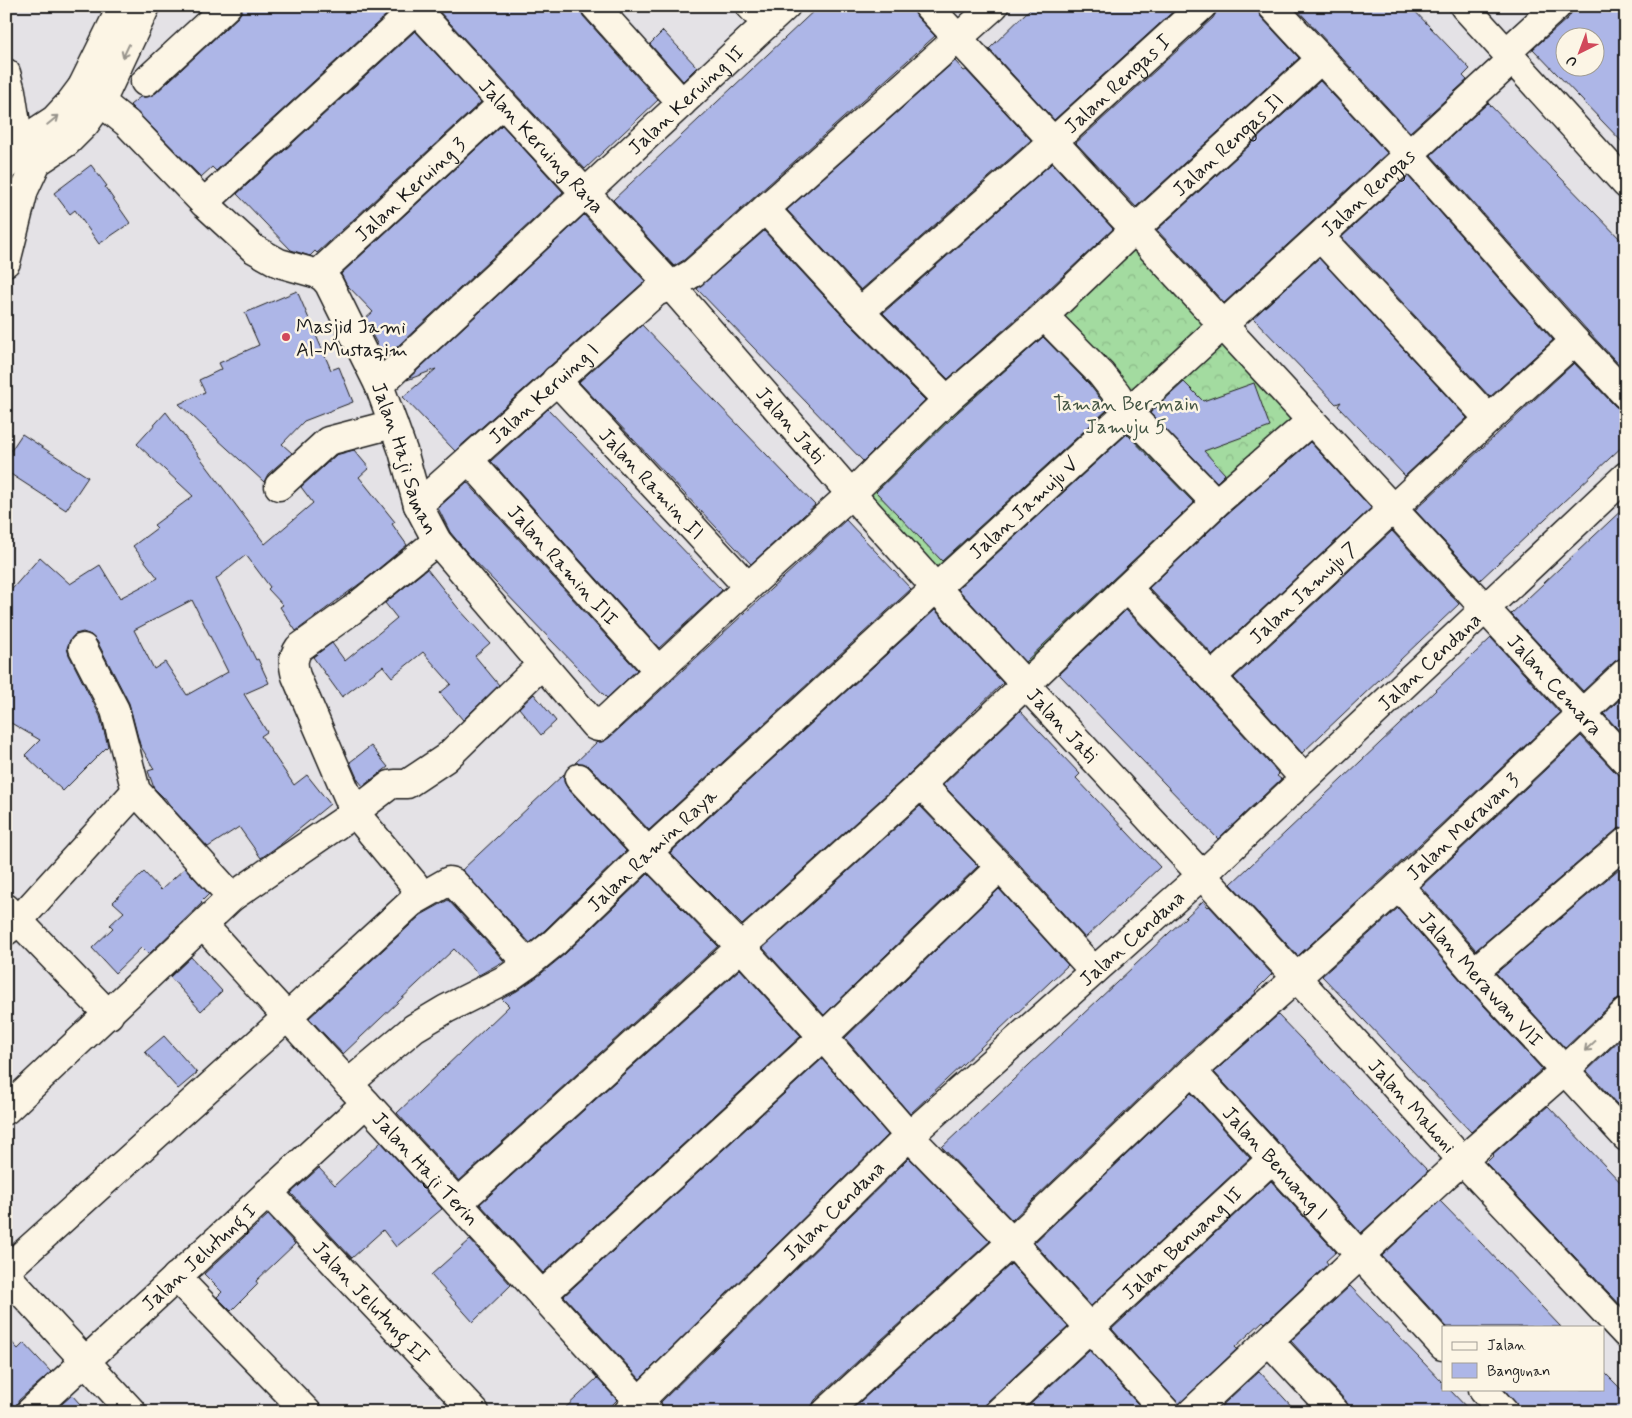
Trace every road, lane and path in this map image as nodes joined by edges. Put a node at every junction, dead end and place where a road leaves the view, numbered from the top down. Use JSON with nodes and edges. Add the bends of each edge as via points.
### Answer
{"nodes":[{"id":1,"x":122,"y":6,"type":"edge"},
{"id":2,"x":146,"y":6,"type":"edge"},
{"id":3,"x":227,"y":6,"type":"edge"},
{"id":4,"x":595,"y":6,"type":"edge"},
{"id":5,"x":928,"y":6,"type":"edge"},
{"id":6,"x":994,"y":6,"type":"edge"},
{"id":7,"x":1202,"y":6,"type":"edge"},
{"id":8,"x":1272,"y":6,"type":"edge"},
{"id":9,"x":1464,"y":6,"type":"edge"},
{"id":10,"x":1557,"y":6,"type":"edge"},
{"id":11,"x":416,"y":7,"type":"edge"},
{"id":12,"x":768,"y":12,"type":"edge"},
{"id":13,"x":958,"y":39,"type":"junction"},
{"id":14,"x":1510,"y":56,"type":"junction"},
{"id":15,"x":1321,"y":59,"type":"junction"},
{"id":16,"x":6,"y":73,"type":"edge"},
{"id":17,"x":145,"y":82,"type":"dead end"},
{"id":18,"x":91,"y":94,"type":"junction"},
{"id":19,"x":682,"y":103,"type":"junction"},
{"id":20,"x":502,"y":104,"type":"junction"},
{"id":21,"x":1054,"y":141,"type":"junction"},
{"id":22,"x":1410,"y":154,"type":"junction"},
{"id":23,"x":21,"y":157,"type":"edge"},
{"id":24,"x":1626,"y":184,"type":"edge"},
{"id":25,"x":585,"y":194,"type":"junction"},
{"id":26,"x":204,"y":203,"type":"junction"},
{"id":27,"x":765,"y":209,"type":"junction"},
{"id":28,"x":11,"y":223,"type":"edge"},
{"id":29,"x":1134,"y":230,"type":"junction"},
{"id":30,"x":1320,"y":237,"type":"junction"},
{"id":31,"x":6,"y":262,"type":"edge"},
{"id":32,"x":318,"y":274,"type":"junction"},
{"id":33,"x":671,"y":286,"type":"junction"},
{"id":34,"x":860,"y":312,"type":"junction"},
{"id":35,"x":1044,"y":316,"type":"junction"},
{"id":36,"x":1223,"y":326,"type":"junction"},
{"id":37,"x":1575,"y":341,"type":"junction"},
{"id":38,"x":556,"y":380,"type":"junction"},
{"id":39,"x":379,"y":385,"type":"junction"},
{"id":40,"x":1626,"y":395,"type":"edge"},
{"id":41,"x":947,"y":400,"type":"junction"},
{"id":42,"x":1129,"y":413,"type":"junction"},
{"id":43,"x":1489,"y":419,"type":"junction"},
{"id":44,"x":1311,"y":420,"type":"junction"},
{"id":45,"x":393,"y":424,"type":"junction"},
{"id":46,"x":469,"y":460,"type":"junction"},
{"id":47,"x":1626,"y":476,"type":"edge"},
{"id":48,"x":279,"y":486,"type":"dead end"},
{"id":49,"x":851,"y":494,"type":"junction"},
{"id":50,"x":1216,"y":503,"type":"junction"},
{"id":51,"x":418,"y":505,"type":"junction"},
{"id":52,"x":1392,"y":510,"type":"junction"},
{"id":53,"x":437,"y":541,"type":"junction"},
{"id":54,"x":748,"y":587,"type":"junction"},
{"id":55,"x":936,"y":588,"type":"junction"},
{"id":56,"x":1127,"y":588,"type":"junction"},
{"id":57,"x":1485,"y":609,"type":"junction"},
{"id":58,"x":83,"y":648,"type":"dead end"},
{"id":59,"x":542,"y":664,"type":"junction"},
{"id":60,"x":658,"y":670,"type":"junction"},
{"id":61,"x":1626,"y":672,"type":"edge"},
{"id":62,"x":1212,"y":677,"type":"junction"},
{"id":63,"x":1026,"y":685,"type":"junction"},
{"id":64,"x":1582,"y":714,"type":"junction"},
{"id":65,"x":598,"y":727,"type":"joint"},
{"id":66,"x":1626,"y":760,"type":"edge"},
{"id":67,"x":579,"y":778,"type":"dead end"},
{"id":68,"x":1304,"y":778,"type":"junction"},
{"id":69,"x":921,"y":784,"type":"junction"},
{"id":70,"x":136,"y":791,"type":"junction"},
{"id":71,"x":355,"y":813,"type":"junction"},
{"id":72,"x":1626,"y":842,"type":"edge"},
{"id":73,"x":648,"y":852,"type":"junction"},
{"id":74,"x":1000,"y":867,"type":"junction"},
{"id":75,"x":1202,"y":875,"type":"junction"},
{"id":76,"x":1399,"y":886,"type":"junction"},
{"id":77,"x":232,"y":897,"type":"junction"},
{"id":78,"x":412,"y":902,"type":"junction"},
{"id":79,"x":10,"y":920,"type":"edge"},
{"id":80,"x":203,"y":925,"type":"junction"},
{"id":81,"x":741,"y":947,"type":"junction"},
{"id":82,"x":528,"y":964,"type":"junction"},
{"id":83,"x":1094,"y":971,"type":"junction"},
{"id":84,"x":1474,"y":972,"type":"junction"},
{"id":85,"x":1296,"y":977,"type":"junction"},
{"id":86,"x":1626,"y":1012,"type":"edge"},
{"id":87,"x":109,"y":1015,"type":"junction"},
{"id":88,"x":287,"y":1017,"type":"junction"},
{"id":89,"x":823,"y":1036,"type":"junction"},
{"id":90,"x":1192,"y":1070,"type":"junction"},
{"id":91,"x":1565,"y":1070,"type":"junction"},
{"id":92,"x":357,"y":1093,"type":"junction"},
{"id":93,"x":6,"y":1110,"type":"edge"},
{"id":94,"x":909,"y":1136,"type":"junction"},
{"id":95,"x":1626,"y":1137,"type":"edge"},
{"id":96,"x":1273,"y":1158,"type":"junction"},
{"id":97,"x":1462,"y":1160,"type":"junction"},
{"id":98,"x":268,"y":1192,"type":"junction"},
{"id":99,"x":458,"y":1203,"type":"junction"},
{"id":100,"x":1012,"y":1242,"type":"junction"},
{"id":101,"x":1360,"y":1254,"type":"junction"},
{"id":102,"x":6,"y":1270,"type":"edge"},
{"id":103,"x":6,"y":1275,"type":"edge"},
{"id":104,"x":176,"y":1277,"type":"junction"},
{"id":105,"x":542,"y":1295,"type":"junction"},
{"id":106,"x":1090,"y":1327,"type":"junction"},
{"id":107,"x":1626,"y":1334,"type":"edge"},
{"id":108,"x":1269,"y":1342,"type":"junction"},
{"id":109,"x":1442,"y":1345,"type":"edge"},
{"id":110,"x":85,"y":1361,"type":"junction"},
{"id":111,"x":1484,"y":1390,"type":"edge"},
{"id":112,"x":639,"y":1408,"type":"edge"},
{"id":113,"x":30,"y":1412,"type":"edge"},
{"id":114,"x":132,"y":1412,"type":"edge"},
{"id":115,"x":307,"y":1412,"type":"edge"},
{"id":116,"x":475,"y":1412,"type":"edge"},
{"id":117,"x":826,"y":1412,"type":"edge"},
{"id":118,"x":999,"y":1412,"type":"edge"},
{"id":119,"x":1166,"y":1412,"type":"edge"},
{"id":120,"x":1192,"y":1412,"type":"edge"},
{"id":121,"x":1335,"y":1412,"type":"edge"},
{"id":122,"x":1504,"y":1412,"type":"edge"}],
"edges":[{"from":1,"to":18,"type":"street"},
{"from":2,"to":18,"type":"street","one_way":true},
{"from":3,"to":17,"type":"street"},
{"from":4,"to":19,"type":"street"},
{"from":5,"to":13,"type":"street","name":"Jalan Cemara"},
{"from":6,"to":13,"type":"street"},
{"from":7,"to":21,"type":"street","name":"Jalan Rengas I"},
{"from":8,"to":15,"type":"street"},
{"from":9,"to":14,"type":"street"},
{"from":10,"to":14,"type":"street","name":"Jalan Rengas"},
{"from":11,"to":20,"type":"street","name":"Jalan Keruing Raya"},
{"from":11,"to":26,"type":"street"},
{"from":12,"to":19,"type":"street","name":"Jalan Keruing II"},
{"from":13,"to":21,"type":"street","name":"Jalan Cemara"},
{"from":13,"to":27,"type":"street"},
{"from":14,"to":22,"type":"street","name":"Jalan Rengas"},
{"from":14,"to":24,"type":"street"},
{"from":15,"to":22,"type":"street"},
{"from":15,"to":29,"type":"street","name":"Jalan Rengas II"},
{"from":16,"to":23,"type":"street"},
{"from":18,"to":23,"type":"street","via":[[85,124],[67,142]]},
{"from":18,"to":26,"type":"street","via":[[127,123]]},
{"from":19,"to":25,"type":"street","name":"Jalan Keruing II"},
{"from":20,"to":25,"type":"street","name":"Jalan Keruing Raya"},
{"from":20,"to":32,"type":"street","name":"Jalan Keruing 3"},
{"from":21,"to":29,"type":"street","name":"Jalan Cemara"},
{"from":21,"to":34,"type":"street","name":"Jalan Rengas I"},
{"from":22,"to":30,"type":"street","name":"Jalan Rengas"},
{"from":22,"to":37,"type":"street"},
{"from":23,"to":28,"type":"street","via":[[24,190]]},
{"from":25,"to":33,"type":"street","name":"Jalan Keruing Raya"},
{"from":25,"to":39,"type":"street","name":"Jalan Keruing II"},
{"from":26,"to":32,"type":"street","via":[[254,249],[279,262]]},
{"from":27,"to":33,"type":"street","via":[[693,274]]},
{"from":27,"to":34,"type":"street"},
{"from":28,"to":31,"type":"street"},
{"from":29,"to":35,"type":"street","name":"Jalan Rengas II"},
{"from":29,"to":36,"type":"street","name":"Jalan Cemara"},
{"from":30,"to":36,"type":"street","name":"Jalan Rengas"},
{"from":30,"to":43,"type":"street"},
{"from":32,"to":39,"type":"street","name":"Jalan Haji Saman","via":[[329,284]]},
{"from":33,"to":38,"type":"street","name":"Jalan Keruing I","via":[[656,292]]},
{"from":33,"to":49,"type":"street","name":"Jalan Jati"},
{"from":34,"to":41,"type":"street"},
{"from":35,"to":41,"type":"street","name":"Jalan Rengas II"},
{"from":35,"to":42,"type":"street","via":[[1101,374]]},
{"from":36,"to":42,"type":"street","name":"Jalan Jamuju V"},
{"from":36,"to":44,"type":"street","name":"Jalan Cemara"},
{"from":37,"to":40,"type":"street"},
{"from":37,"to":43,"type":"street","name":"Jalan Jamuju 7"},
{"from":38,"to":46,"type":"street","name":"Jalan Keruing I"},
{"from":38,"to":54,"type":"street","name":"Jalan Ramin II"},
{"from":39,"to":45,"type":"street","name":"Jalan Haji Saman"},
{"from":41,"to":49,"type":"street","name":"Jalan Rengas II"},
{"from":42,"to":50,"type":"street"},
{"from":42,"to":55,"type":"street","name":"Jalan Jamuju V"},
{"from":43,"to":52,"type":"street","name":"Jalan Jamuju 7"},
{"from":44,"to":50,"type":"street"},
{"from":44,"to":52,"type":"street","name":"Jalan Cemara"},
{"from":45,"to":48,"type":"street","via":[[328,441]]},
{"from":45,"to":51,"type":"street","name":"Jalan Haji Saman"},
{"from":46,"to":51,"type":"street","name":"Jalan Keruing I"},
{"from":46,"to":60,"type":"street","name":"Jalan Ramin III"},
{"from":47,"to":57,"type":"street","name":"Jalan Cendana"},
{"from":49,"to":54,"type":"street","name":"Jalan Rengas II"},
{"from":49,"to":55,"type":"street","name":"Jalan Jati"},
{"from":50,"to":56,"type":"street"},
{"from":51,"to":53,"type":"street","name":"Jalan Haji Saman"},
{"from":52,"to":57,"type":"street","name":"Jalan Cemara"},
{"from":52,"to":62,"type":"street","name":"Jalan Jamuju 7"},
{"from":53,"to":59,"type":"street","name":"Jalan Haji Saman"},
{"from":53,"to":71,"type":"street","via":[[299,648],[294,656],[296,676]]},
{"from":54,"to":60,"type":"street","name":"Jalan Rengas II"},
{"from":55,"to":63,"type":"street","name":"Jalan Jati"},
{"from":55,"to":73,"type":"street","name":"Jalan Ramin Raya"},
{"from":56,"to":62,"type":"street"},
{"from":56,"to":63,"type":"street"},
{"from":57,"to":64,"type":"street","name":"Jalan Cemara"},
{"from":57,"to":68,"type":"street","name":"Jalan Cendana"},
{"from":58,"to":70,"type":"street","via":[[115,710]]},
{"from":59,"to":65,"type":"street","name":"Jalan Haji Saman"},
{"from":59,"to":71,"type":"street","via":[[446,758],[407,784],[390,785]]},
{"from":60,"to":65,"type":"street","name":"Jalan Rengas II"},
{"from":61,"to":64,"type":"street","name":"Jalan Meravan 3"},
{"from":62,"to":68,"type":"street"},
{"from":63,"to":69,"type":"street"},
{"from":63,"to":75,"type":"street","name":"Jalan Jati"},
{"from":64,"to":66,"type":"street","name":"Jalan Cemara"},
{"from":64,"to":76,"type":"street","name":"Jalan Meravan 3"},
{"from":67,"to":73,"type":"street"},
{"from":68,"to":75,"type":"street","name":"Jalan Cendana"},
{"from":69,"to":74,"type":"street"},
{"from":69,"to":81,"type":"street"},
{"from":70,"to":77,"type":"street"},
{"from":70,"to":79,"type":"street"},
{"from":71,"to":77,"type":"street"},
{"from":71,"to":78,"type":"street","via":[[414,884],[416,891]]},
{"from":72,"to":84,"type":"street"},
{"from":73,"to":81,"type":"street"},
{"from":73,"to":82,"type":"street","name":"Jalan Ramin Raya"},
{"from":74,"to":83,"type":"street"},
{"from":74,"to":89,"type":"street"},
{"from":75,"to":83,"type":"street","name":"Jalan Cendana"},
{"from":75,"to":85,"type":"street","name":"Jalan Mahoni"},
{"from":76,"to":84,"type":"street","name":"Jalan Merawan VII"},
{"from":76,"to":85,"type":"street","name":"Jalan Meravan 3"},
{"from":77,"to":80,"type":"street"},
{"from":78,"to":82,"type":"street","via":[[449,881],[453,882]]},
{"from":78,"to":88,"type":"street"},
{"from":79,"to":87,"type":"street"},
{"from":80,"to":87,"type":"street"},
{"from":80,"to":88,"type":"street","name":"Jalan Haji Terin"},
{"from":81,"to":89,"type":"street"},
{"from":81,"to":99,"type":"street"},
{"from":82,"to":92,"type":"street","name":"Jalan Ramin Raya","via":[[414,1028]]},
{"from":83,"to":94,"type":"street","name":"Jalan Cendana"},
{"from":84,"to":91,"type":"street","name":"Jalan Merawan VII"},
{"from":85,"to":90,"type":"street","name":"Jalan Meravan 3"},
{"from":85,"to":97,"type":"street","name":"Jalan Mahoni"},
{"from":86,"to":91,"type":"street","one_way":true},
{"from":87,"to":93,"type":"street"},
{"from":88,"to":92,"type":"street","name":"Jalan Haji Terin"},
{"from":88,"to":102,"type":"street"},
{"from":89,"to":94,"type":"street"},
{"from":89,"to":105,"type":"street"},
{"from":90,"to":96,"type":"street","name":"Jalan Benuang I"},
{"from":90,"to":100,"type":"street","name":"Jalan Meravan 3"},
{"from":91,"to":95,"type":"street","name":"Jalan Merawan VII"},
{"from":91,"to":97,"type":"street"},
{"from":92,"to":98,"type":"street","name":"Jalan Jelutung I"},
{"from":92,"to":99,"type":"street","name":"Jalan Haji Terin"},
{"from":94,"to":100,"type":"street"},
{"from":94,"to":112,"type":"street","name":"Jalan Cendana"},
{"from":96,"to":101,"type":"street","name":"Jalan Benuang I"},
{"from":96,"to":106,"type":"street","name":"Jalan Benuang II"},
{"from":97,"to":101,"type":"street"},
{"from":97,"to":107,"type":"street","name":"Jalan Mahoni"},
{"from":98,"to":104,"type":"street","name":"Jalan Jelutung I"},
{"from":98,"to":116,"type":"street","name":"Jalan Jelutung II"},
{"from":99,"to":105,"type":"street","name":"Jalan Haji Terin"},
{"from":100,"to":106,"type":"street"},
{"from":100,"to":117,"type":"street","name":"Jalan Meravan 3"},
{"from":101,"to":108,"type":"street"},
{"from":101,"to":109,"type":"street","name":"Jalan Benuang I"},
{"from":103,"to":110,"type":"street"},
{"from":104,"to":110,"type":"street","name":"Jalan Jelutung I"},
{"from":104,"to":115,"type":"street"},
{"from":105,"to":112,"type":"street","name":"Jalan Haji Terin"},
{"from":106,"to":118,"type":"street","name":"Jalan Benuang II"},
{"from":106,"to":119,"type":"street"},
{"from":108,"to":120,"type":"street"},
{"from":108,"to":121,"type":"street"},
{"from":110,"to":113,"type":"street","name":"Jalan Jelutung I"},
{"from":110,"to":114,"type":"street"},
{"from":111,"to":122,"type":"street"}]}
